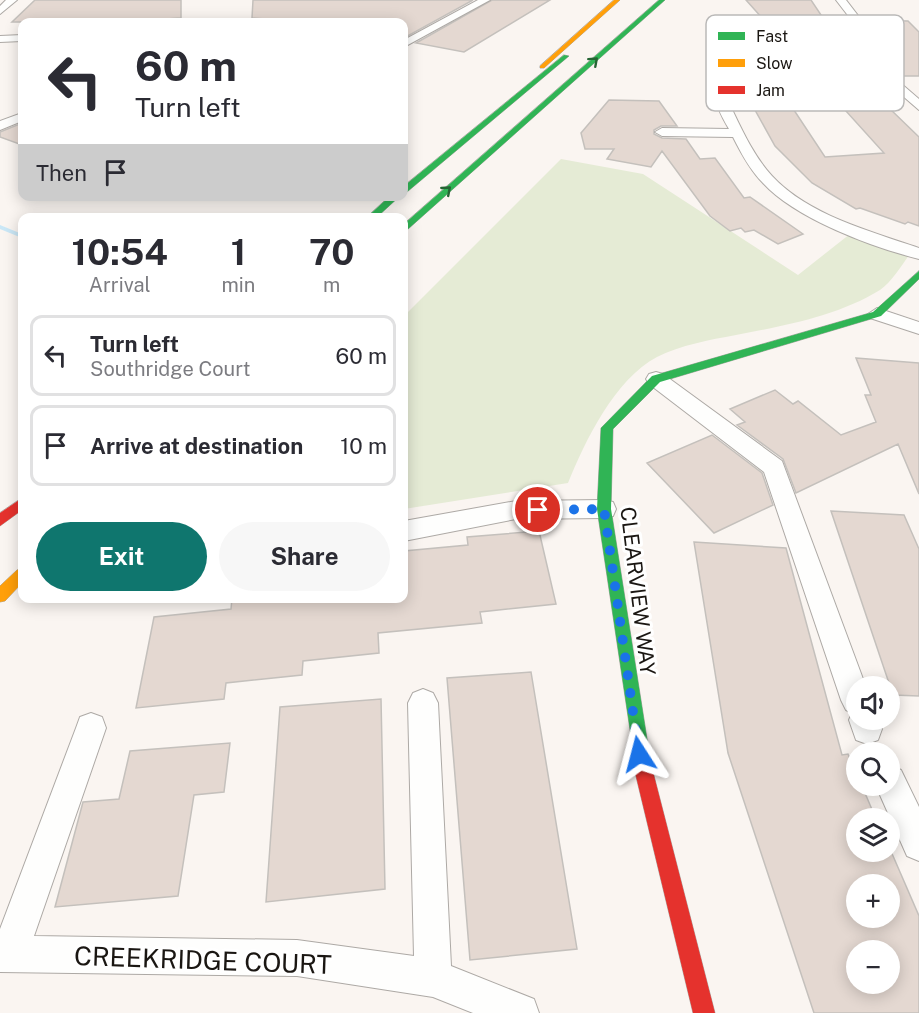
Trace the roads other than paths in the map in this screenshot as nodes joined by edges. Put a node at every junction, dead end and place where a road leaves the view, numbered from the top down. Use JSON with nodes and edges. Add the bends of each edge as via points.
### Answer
{"nodes":[{"id":1,"x":12,"y":0,"type":"edge"},
{"id":2,"x":470,"y":0,"type":"edge"},
{"id":3,"x":617,"y":0,"type":"edge"},
{"id":4,"x":634,"y":0,"type":"edge"},
{"id":5,"x":662,"y":0,"type":"edge"},
{"id":6,"x":841,"y":0,"type":"edge"},
{"id":7,"x":484,"y":1,"type":"edge"},
{"id":8,"x":0,"y":11,"type":"edge"},
{"id":9,"x":853,"y":15,"type":"edge"},
{"id":10,"x":18,"y":38,"type":"edge"},
{"id":11,"x":0,"y":39,"type":"edge"},
{"id":12,"x":408,"y":42,"type":"edge"},
{"id":13,"x":904,"y":92,"type":"edge"},
{"id":14,"x":919,"y":106,"type":"edge"},
{"id":15,"x":502,"y":109,"type":"junction"},
{"id":16,"x":727,"y":111,"type":"edge"},
{"id":17,"x":18,"y":119,"type":"edge"},
{"id":18,"x":0,"y":126,"type":"edge"},
{"id":19,"x":662,"y":132,"type":"dead end"},
{"id":20,"x":737,"y":133,"type":"junction"},
{"id":21,"x":408,"y":187,"type":"edge"},
{"id":22,"x":390,"y":201,"type":"edge"},
{"id":23,"x":376,"y":213,"type":"edge"},
{"id":24,"x":408,"y":224,"type":"edge"},
{"id":25,"x":919,"y":254,"type":"edge"},
{"id":26,"x":919,"y":274,"type":"edge"},
{"id":27,"x":877,"y":314,"type":"junction"},
{"id":28,"x":919,"y":328,"type":"edge"},
{"id":29,"x":656,"y":379,"type":"junction"},
{"id":30,"x":18,"y":499,"type":"edge"},
{"id":31,"x":18,"y":506,"type":"edge"},
{"id":32,"x":604,"y":509,"type":"junction"},
{"id":33,"x":0,"y":512,"type":"edge"},
{"id":34,"x":0,"y":521,"type":"edge"},
{"id":35,"x":408,"y":530,"type":"edge"},
{"id":36,"x":18,"y":567,"type":"edge"},
{"id":37,"x":18,"y":578,"type":"edge"},
{"id":38,"x":0,"y":583,"type":"edge"},
{"id":39,"x":0,"y":596,"type":"edge"},
{"id":40,"x":848,"y":676,"type":"edge"},
{"id":41,"x":423,"y":703,"type":"dead end"},
{"id":42,"x":91,"y":728,"type":"dead end"},
{"id":43,"x":897,"y":796,"type":"edge"},
{"id":44,"x":919,"y":844,"type":"edge"},
{"id":45,"x":5,"y":954,"type":"edge"},
{"id":46,"x":433,"y":978,"type":"junction"},
{"id":47,"x":520,"y":1013,"type":"edge"},
{"id":48,"x":704,"y":1013,"type":"edge"}],
"edges":[{"from":1,"to":8,"type":"street"},
{"from":2,"to":7,"type":"street"},
{"from":3,"to":15,"type":"main road","via":[[558,50]]},
{"from":4,"to":15,"type":"main road"},
{"from":24,"to":5,"type":"main road","one_way":true},
{"from":6,"to":9,"type":"street"},
{"from":7,"to":12,"type":"street"},
{"from":10,"to":11,"type":"street"},
{"from":13,"to":14,"type":"street"},
{"from":15,"to":21,"type":"main road"},
{"from":16,"to":20,"type":"street"},
{"from":17,"to":18,"type":"street"},
{"from":19,"to":20,"type":"street"},
{"from":20,"to":25,"type":"street","via":[[770,183],[794,199],[855,230]]},
{"from":22,"to":23,"type":"main road"},
{"from":26,"to":27,"type":"main road"},
{"from":27,"to":28,"type":"street"},
{"from":27,"to":29,"type":"main road","name":"CLEARVIEW WAY"},
{"from":29,"to":32,"type":"main road","name":"CLEARVIEW WAY","via":[[607,428]]},
{"from":29,"to":40,"type":"street","via":[[774,468]]},
{"from":30,"to":33,"type":"main road"},
{"from":31,"to":34,"type":"main road"},
{"from":32,"to":35,"type":"street","via":[[516,510]]},
{"from":32,"to":48,"type":"main road","name":"CLEARVIEW WAY","via":[[639,754]]},
{"from":36,"to":38,"type":"main road"},
{"from":37,"to":39,"type":"main road"},
{"from":41,"to":46,"type":"street"},
{"from":42,"to":45,"type":"street","name":"CREEKRIDGE COURT"},
{"from":43,"to":44,"type":"street"},
{"from":45,"to":46,"type":"street","name":"CREEKRIDGE COURT","via":[[297,958]]},
{"from":46,"to":47,"type":"street","name":"CREEKRIDGE COURT"}]}
